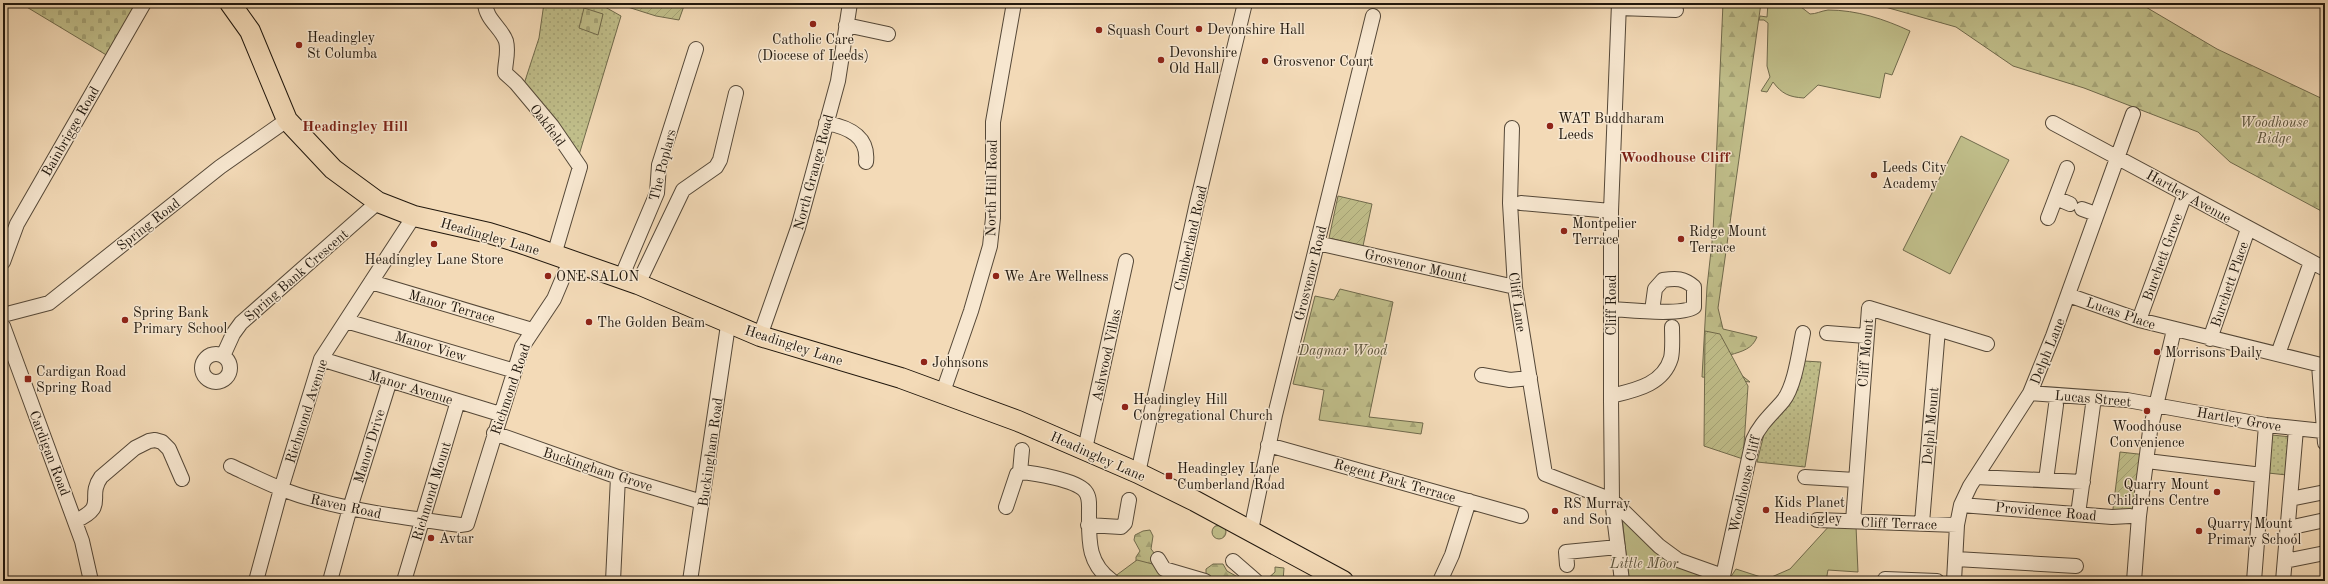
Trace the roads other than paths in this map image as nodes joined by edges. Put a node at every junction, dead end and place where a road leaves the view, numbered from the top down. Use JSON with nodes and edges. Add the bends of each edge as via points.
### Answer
{"nodes":[{"id":1,"x":144,"y":3,"type":"edge"},
{"id":2,"x":230,"y":3,"type":"edge"},
{"id":3,"x":485,"y":3,"type":"edge"},
{"id":4,"x":850,"y":3,"type":"edge"},
{"id":5,"x":1014,"y":3,"type":"edge"},
{"id":6,"x":1244,"y":3,"type":"edge"},
{"id":7,"x":1619,"y":5,"type":"edge"},
{"id":8,"x":1676,"y":10,"type":"dead end"},
{"id":9,"x":1373,"y":16,"type":"dead end"},
{"id":10,"x":846,"y":25,"type":"junction"},
{"id":11,"x":888,"y":34,"type":"dead end"},
{"id":12,"x":696,"y":49,"type":"dead end"},
{"id":13,"x":736,"y":93,"type":"dead end"},
{"id":14,"x":2133,"y":114,"type":"dead end"},
{"id":15,"x":288,"y":120,"type":"junction"},
{"id":16,"x":826,"y":123,"type":"junction"},
{"id":17,"x":2053,"y":123,"type":"dead end"},
{"id":18,"x":1512,"y":128,"type":"dead end"},
{"id":19,"x":2119,"y":158,"type":"junction"},
{"id":20,"x":866,"y":162,"type":"dead end"},
{"id":21,"x":2067,"y":168,"type":"dead end"},
{"id":22,"x":2185,"y":194,"type":"junction"},
{"id":23,"x":2056,"y":198,"type":"junction"},
{"id":24,"x":378,"y":202,"type":"junction"},
{"id":25,"x":1521,"y":203,"type":"dead end"},
{"id":26,"x":1611,"y":211,"type":"junction"},
{"id":27,"x":2096,"y":214,"type":"junction"},
{"id":28,"x":414,"y":216,"type":"junction"},
{"id":29,"x":2048,"y":218,"type":"dead end"},
{"id":30,"x":2248,"y":229,"type":"junction"},
{"id":31,"x":1317,"y":243,"type":"junction"},
{"id":32,"x":562,"y":258,"type":"junction"},
{"id":33,"x":1126,"y":261,"type":"dead end"},
{"id":34,"x":3,"y":262,"type":"edge"},
{"id":35,"x":2311,"y":262,"type":"junction"},
{"id":36,"x":2325,"y":269,"type":"edge"},
{"id":37,"x":630,"y":281,"type":"junction"},
{"id":38,"x":371,"y":282,"type":"junction"},
{"id":39,"x":1515,"y":287,"type":"junction"},
{"id":40,"x":2068,"y":295,"type":"junction"},
{"id":41,"x":1611,"y":309,"type":"junction"},
{"id":42,"x":1652,"y":311,"type":"dead end"},
{"id":43,"x":3,"y":315,"type":"edge"},
{"id":44,"x":2139,"y":320,"type":"junction"},
{"id":45,"x":346,"y":321,"type":"junction"},
{"id":46,"x":730,"y":323,"type":"junction"},
{"id":47,"x":3,"y":326,"type":"edge"},
{"id":48,"x":1672,"y":327,"type":"dead end"},
{"id":49,"x":1938,"y":329,"type":"junction"},
{"id":50,"x":532,"y":330,"type":"junction"},
{"id":51,"x":2174,"y":330,"type":"junction"},
{"id":52,"x":1803,"y":333,"type":"dead end"},
{"id":53,"x":1827,"y":333,"type":"dead end"},
{"id":54,"x":760,"y":336,"type":"junction"},
{"id":55,"x":1866,"y":336,"type":"junction"},
{"id":56,"x":2210,"y":339,"type":"junction"},
{"id":57,"x":1986,"y":344,"type":"dead end"},
{"id":58,"x":2278,"y":354,"type":"junction"},
{"id":59,"x":223,"y":356,"type":"dead end"},
{"id":60,"x":321,"y":359,"type":"junction"},
{"id":61,"x":2322,"y":365,"type":"edge"},
{"id":62,"x":515,"y":371,"type":"junction"},
{"id":63,"x":1482,"y":375,"type":"dead end"},
{"id":64,"x":1530,"y":378,"type":"junction"},
{"id":65,"x":390,"y":380,"type":"junction"},
{"id":66,"x":943,"y":392,"type":"junction"},
{"id":67,"x":2030,"y":393,"type":"junction"},
{"id":68,"x":1611,"y":396,"type":"junction"},
{"id":69,"x":458,"y":401,"type":"junction"},
{"id":70,"x":2155,"y":404,"type":"junction"},
{"id":71,"x":2056,"y":405,"type":"dead end"},
{"id":72,"x":2094,"y":405,"type":"dead end"},
{"id":73,"x":500,"y":414,"type":"junction"},
{"id":74,"x":2266,"y":425,"type":"junction"},
{"id":75,"x":2296,"y":429,"type":"junction"},
{"id":76,"x":494,"y":433,"type":"junction"},
{"id":77,"x":2324,"y":437,"type":"edge"},
{"id":78,"x":1268,"y":445,"type":"junction"},
{"id":79,"x":1085,"y":449,"type":"junction"},
{"id":80,"x":1022,"y":450,"type":"dead end"},
{"id":81,"x":2147,"y":461,"type":"junction"},
{"id":82,"x":231,"y":466,"type":"dead end"},
{"id":83,"x":1020,"y":472,"type":"junction"},
{"id":84,"x":1138,"y":473,"type":"junction"},
{"id":85,"x":2262,"y":475,"type":"junction"},
{"id":86,"x":618,"y":476,"type":"junction"},
{"id":87,"x":1805,"y":477,"type":"dead end"},
{"id":88,"x":1976,"y":477,"type":"junction"},
{"id":89,"x":182,"y":479,"type":"dead end"},
{"id":90,"x":1855,"y":480,"type":"junction"},
{"id":91,"x":2046,"y":480,"type":"junction"},
{"id":92,"x":2084,"y":482,"type":"junction"},
{"id":93,"x":282,"y":489,"type":"junction"},
{"id":94,"x":2325,"y":492,"type":"edge"},
{"id":95,"x":2290,"y":499,"type":"junction"},
{"id":96,"x":1129,"y":500,"type":"dead end"},
{"id":97,"x":1612,"y":500,"type":"junction"},
{"id":98,"x":1469,"y":501,"type":"junction"},
{"id":99,"x":702,"y":502,"type":"junction"},
{"id":100,"x":1961,"y":505,"type":"junction"},
{"id":101,"x":1006,"y":507,"type":"dead end"},
{"id":102,"x":350,"y":508,"type":"junction"},
{"id":103,"x":2078,"y":514,"type":"junction"},
{"id":104,"x":1521,"y":516,"type":"dead end"},
{"id":105,"x":2130,"y":516,"type":"dead end"},
{"id":106,"x":421,"y":520,"type":"junction"},
{"id":107,"x":1818,"y":520,"type":"dead end"},
{"id":108,"x":2325,"y":520,"type":"edge"},
{"id":109,"x":75,"y":521,"type":"junction"},
{"id":110,"x":1853,"y":521,"type":"junction"},
{"id":111,"x":1922,"y":523,"type":"junction"},
{"id":112,"x":466,"y":524,"type":"joint"},
{"id":113,"x":1088,"y":525,"type":"junction"},
{"id":114,"x":1957,"y":525,"type":"junction"},
{"id":115,"x":2288,"y":528,"type":"junction"},
{"id":116,"x":1251,"y":530,"type":"junction"},
{"id":117,"x":1618,"y":547,"type":"junction"},
{"id":118,"x":2325,"y":553,"type":"edge"},
{"id":119,"x":1158,"y":559,"type":"dead end"},
{"id":120,"x":1956,"y":559,"type":"junction"},
{"id":121,"x":1233,"y":561,"type":"dead end"},
{"id":122,"x":2285,"y":561,"type":"junction"},
{"id":123,"x":1567,"y":565,"type":"dead end"},
{"id":124,"x":2076,"y":566,"type":"dead end"},
{"id":125,"x":1721,"y":579,"type":"edge"},
{"id":126,"x":1885,"y":579,"type":"dead end"},
{"id":127,"x":91,"y":581,"type":"edge"},
{"id":128,"x":256,"y":581,"type":"edge"},
{"id":129,"x":330,"y":581,"type":"edge"},
{"id":130,"x":404,"y":581,"type":"edge"},
{"id":131,"x":613,"y":581,"type":"edge"},
{"id":132,"x":690,"y":581,"type":"edge"},
{"id":133,"x":1112,"y":581,"type":"edge"},
{"id":134,"x":1205,"y":581,"type":"edge"},
{"id":135,"x":1256,"y":581,"type":"edge"},
{"id":136,"x":1343,"y":581,"type":"edge"},
{"id":137,"x":1440,"y":581,"type":"edge"},
{"id":138,"x":1622,"y":581,"type":"edge"},
{"id":139,"x":1937,"y":581,"type":"edge"},
{"id":140,"x":1954,"y":581,"type":"edge"},
{"id":141,"x":2134,"y":581,"type":"edge"},
{"id":142,"x":2254,"y":581,"type":"edge"},
{"id":143,"x":2283,"y":581,"type":"edge"}],
"edges":[{"from":1,"to":34,"type":"street","name":"Bainbrigge Road","via":[[17,224]]},
{"from":2,"to":15,"type":"highway","name":"Headingley Lane","via":[[250,31]]},
{"from":3,"to":32,"type":"street","name":"Oakfield","via":[[490,18],[506,41],[505,73],[552,126],[580,166]]},
{"from":4,"to":10,"type":"street","name":"North Grange Road"},
{"from":5,"to":66,"type":"street","name":"North Hill Road","via":[[993,122],[993,218],[990,246]]},
{"from":6,"to":84,"type":"street","name":"Cumberland Road"},
{"from":7,"to":8,"type":"street"},
{"from":7,"to":26,"type":"street","name":"Cliff Road"},
{"from":9,"to":31,"type":"street","name":"Grosvenor Road"},
{"from":10,"to":11,"type":"street"},
{"from":10,"to":16,"type":"street","name":"North Grange Road","via":[[838,82]]},
{"from":12,"to":37,"type":"street","name":"The Poplars","via":[[659,165],[657,193]]},
{"from":13,"to":37,"type":"street","via":[[720,160],[716,167],[683,190]]},
{"from":14,"to":19,"type":"street","name":"Delph Lane"},
{"from":15,"to":24,"type":"highway","name":"Headingley Lane","via":[[333,169]]},
{"from":15,"to":43,"type":"street","name":"Spring Road","via":[[242,152],[49,303]]},
{"from":16,"to":20,"type":"street","via":[[838,125],[860,138],[866,144]]},
{"from":16,"to":54,"type":"street","name":"North Grange Road","via":[[798,228]]},
{"from":17,"to":19,"type":"street","name":"Hartley Avenue"},
{"from":18,"to":39,"type":"street","name":"Cliff Lane","via":[[1510,203]]},
{"from":19,"to":22,"type":"street","name":"Hartley Avenue"},
{"from":19,"to":27,"type":"street","name":"Delph Lane"},
{"from":21,"to":23,"type":"street"},
{"from":22,"to":30,"type":"street","name":"Hartley Avenue"},
{"from":22,"to":44,"type":"street","name":"Burchett Grove"},
{"from":23,"to":27,"type":"street"},
{"from":23,"to":29,"type":"street"},
{"from":24,"to":28,"type":"highway","name":"Headingley Lane"},
{"from":24,"to":59,"type":"street","name":"Spring Bank Crescent","via":[[241,323]]},
{"from":25,"to":26,"type":"street"},
{"from":26,"to":41,"type":"street","name":"Cliff Road"},
{"from":27,"to":40,"type":"street","name":"Delph Lane"},
{"from":28,"to":32,"type":"highway","name":"Headingley Lane","via":[[489,233]]},
{"from":28,"to":38,"type":"street","name":"Richmond Avenue"},
{"from":30,"to":35,"type":"street","name":"Hartley Avenue"},
{"from":30,"to":56,"type":"street","name":"Burchett Place"},
{"from":31,"to":39,"type":"street","name":"Grosvenor Mount"},
{"from":31,"to":78,"type":"street","name":"Grosvenor Road"},
{"from":32,"to":37,"type":"highway","name":"Headingley Lane"},
{"from":32,"to":50,"type":"street","name":"Richmond Road","via":[[554,299]]},
{"from":33,"to":79,"type":"street","name":"Ashwood Villas"},
{"from":35,"to":36,"type":"street","name":"Hartley Avenue"},
{"from":35,"to":58,"type":"street"},
{"from":37,"to":46,"type":"highway","name":"Headingley Lane"},
{"from":38,"to":45,"type":"street","name":"Richmond Avenue"},
{"from":38,"to":50,"type":"street","name":"Manor Terrace"},
{"from":39,"to":64,"type":"street","name":"Cliff Lane"},
{"from":40,"to":44,"type":"street","name":"Lucas Place"},
{"from":40,"to":67,"type":"street","name":"Delph Lane"},
{"from":41,"to":42,"type":"street"},
{"from":41,"to":68,"type":"street","name":"Cliff Road"},
{"from":44,"to":51,"type":"street","name":"Lucas Place"},
{"from":45,"to":60,"type":"street","name":"Richmond Avenue"},
{"from":45,"to":62,"type":"street","name":"Manor View"},
{"from":46,"to":54,"type":"highway","name":"Headingley Lane"},
{"from":46,"to":99,"type":"street","name":"Buckingham Road"},
{"from":47,"to":109,"type":"street","name":"Cardigan Road"},
{"from":48,"to":68,"type":"street","via":[[1671,358],[1663,376],[1640,388]]},
{"from":49,"to":55,"type":"street","name":"Cliff Mount","via":[[1869,308]]},
{"from":49,"to":57,"type":"street","name":"Cliff Mount"},
{"from":49,"to":111,"type":"street","name":"Delph Mount"},
{"from":50,"to":62,"type":"street","name":"Richmond Road","via":[[522,347]]},
{"from":51,"to":56,"type":"street","name":"Lucas Place"},
{"from":51,"to":70,"type":"street"},
{"from":52,"to":125,"type":"street","name":"Woodhouse Cliff","via":[[1788,393],[1758,427],[1753,440]]},
{"from":53,"to":55,"type":"street"},
{"from":54,"to":66,"type":"highway","name":"Headingley Lane"},
{"from":55,"to":90,"type":"street","name":"Cliff Mount"},
{"from":56,"to":58,"type":"street","name":"Lucas Place"},
{"from":58,"to":61,"type":"street","name":"Lucas Place"},
{"from":60,"to":65,"type":"street","name":"Manor Avenue"},
{"from":60,"to":93,"type":"street","name":"Richmond Avenue"},
{"from":61,"to":77,"type":"street"},
{"from":62,"to":73,"type":"street","name":"Richmond Road"},
{"from":63,"to":64,"type":"street","via":[[1510,380]]},
{"from":64,"to":97,"type":"street","name":"Cliff Lane","via":[[1545,474]]},
{"from":65,"to":69,"type":"street","name":"Manor Avenue"},
{"from":65,"to":102,"type":"street","name":"Manor Drive"},
{"from":66,"to":79,"type":"highway","name":"Headingley Lane"},
{"from":67,"to":70,"type":"street","name":"Lucas Street","via":[[2095,396]]},
{"from":67,"to":88,"type":"street","name":"Delph Lane"},
{"from":68,"to":97,"type":"street","name":"Cliff Road"},
{"from":69,"to":73,"type":"street","name":"Manor Avenue"},
{"from":69,"to":106,"type":"street","name":"Richmond Mount"},
{"from":70,"to":74,"type":"street","name":"Hartley Grove"},
{"from":70,"to":81,"type":"street"},
{"from":71,"to":91,"type":"street"},
{"from":72,"to":92,"type":"street"},
{"from":73,"to":76,"type":"street","name":"Richmond Road"},
{"from":74,"to":75,"type":"street","name":"Hartley Grove"},
{"from":74,"to":85,"type":"street"},
{"from":75,"to":77,"type":"street","name":"Hartley Grove"},
{"from":75,"to":95,"type":"street"},
{"from":76,"to":86,"type":"street","name":"Buckingham Grove"},
{"from":76,"to":112,"type":"street","name":"Richmond Road"},
{"from":78,"to":98,"type":"street","name":"Regent Park Terrace"},
{"from":78,"to":116,"type":"street","name":"Grosvenor Road"},
{"from":79,"to":84,"type":"highway","name":"Headingley Lane"},
{"from":80,"to":83,"type":"street"},
{"from":81,"to":85,"type":"street"},
{"from":81,"to":141,"type":"street","via":[[2139,516]]},
{"from":82,"to":93,"type":"street","name":"Raven Road"},
{"from":83,"to":101,"type":"street","via":[[1017,474]]},
{"from":83,"to":113,"type":"street","via":[[1077,485],[1085,490],[1089,498]]},
{"from":84,"to":116,"type":"highway","name":"Headingley Lane"},
{"from":85,"to":142,"type":"street"},
{"from":86,"to":99,"type":"street","name":"Buckingham Grove"},
{"from":86,"to":131,"type":"street"},
{"from":87,"to":90,"type":"street"},
{"from":88,"to":91,"type":"street"},
{"from":88,"to":100,"type":"street","name":"Delph Lane"},
{"from":89,"to":109,"type":"street","via":[[166,446],[155,440],[142,443],[101,477],[97,482],[94,510]]},
{"from":90,"to":110,"type":"street","name":"Cliff Mount"},
{"from":91,"to":92,"type":"street"},
{"from":92,"to":103,"type":"street"},
{"from":93,"to":102,"type":"street","name":"Raven Road"},
{"from":93,"to":128,"type":"street","name":"Richmond Avenue"},
{"from":94,"to":95,"type":"street"},
{"from":95,"to":115,"type":"street"},
{"from":96,"to":113,"type":"street","via":[[1125,523],[1121,527]]},
{"from":97,"to":117,"type":"street","name":"Cliff Road"},
{"from":97,"to":125,"type":"street","name":"Woodhouse Cliff","via":[[1659,546],[1678,560]]},
{"from":98,"to":104,"type":"street","name":"Regent Park Terrace"},
{"from":98,"to":137,"type":"street","via":[[1452,555]]},
{"from":99,"to":132,"type":"street","name":"Buckingham Road"},
{"from":100,"to":103,"type":"street","name":"Providence Road"},
{"from":100,"to":114,"type":"street","name":"Delph Lane"},
{"from":102,"to":106,"type":"street","name":"Raven Road"},
{"from":102,"to":129,"type":"street","name":"Manor Drive"},
{"from":103,"to":105,"type":"street","name":"Providence Road"},
{"from":106,"to":112,"type":"street","name":"Raven Road"},
{"from":106,"to":130,"type":"street","name":"Richmond Mount"},
{"from":107,"to":110,"type":"street","name":"Cliff Terrace"},
{"from":108,"to":115,"type":"street"},
{"from":109,"to":127,"type":"street","name":"Cardigan Road"},
{"from":110,"to":111,"type":"street","name":"Cliff Terrace"},
{"from":111,"to":114,"type":"street","name":"Cliff Terrace"},
{"from":113,"to":133,"type":"street","via":[[1096,566]]},
{"from":114,"to":120,"type":"street","name":"Delph Lane"},
{"from":115,"to":122,"type":"street"},
{"from":116,"to":136,"type":"highway","name":"Headingley Lane"},
{"from":117,"to":123,"type":"street","via":[[1566,552]]},
{"from":117,"to":138,"type":"street","name":"Cliff Road"},
{"from":118,"to":122,"type":"street"},
{"from":119,"to":134,"type":"street","via":[[1164,569]]},
{"from":120,"to":124,"type":"street"},
{"from":120,"to":140,"type":"street","name":"Delph Lane"},
{"from":121,"to":135,"type":"street"},
{"from":122,"to":143,"type":"street"},
{"from":126,"to":139,"type":"street"}]}
